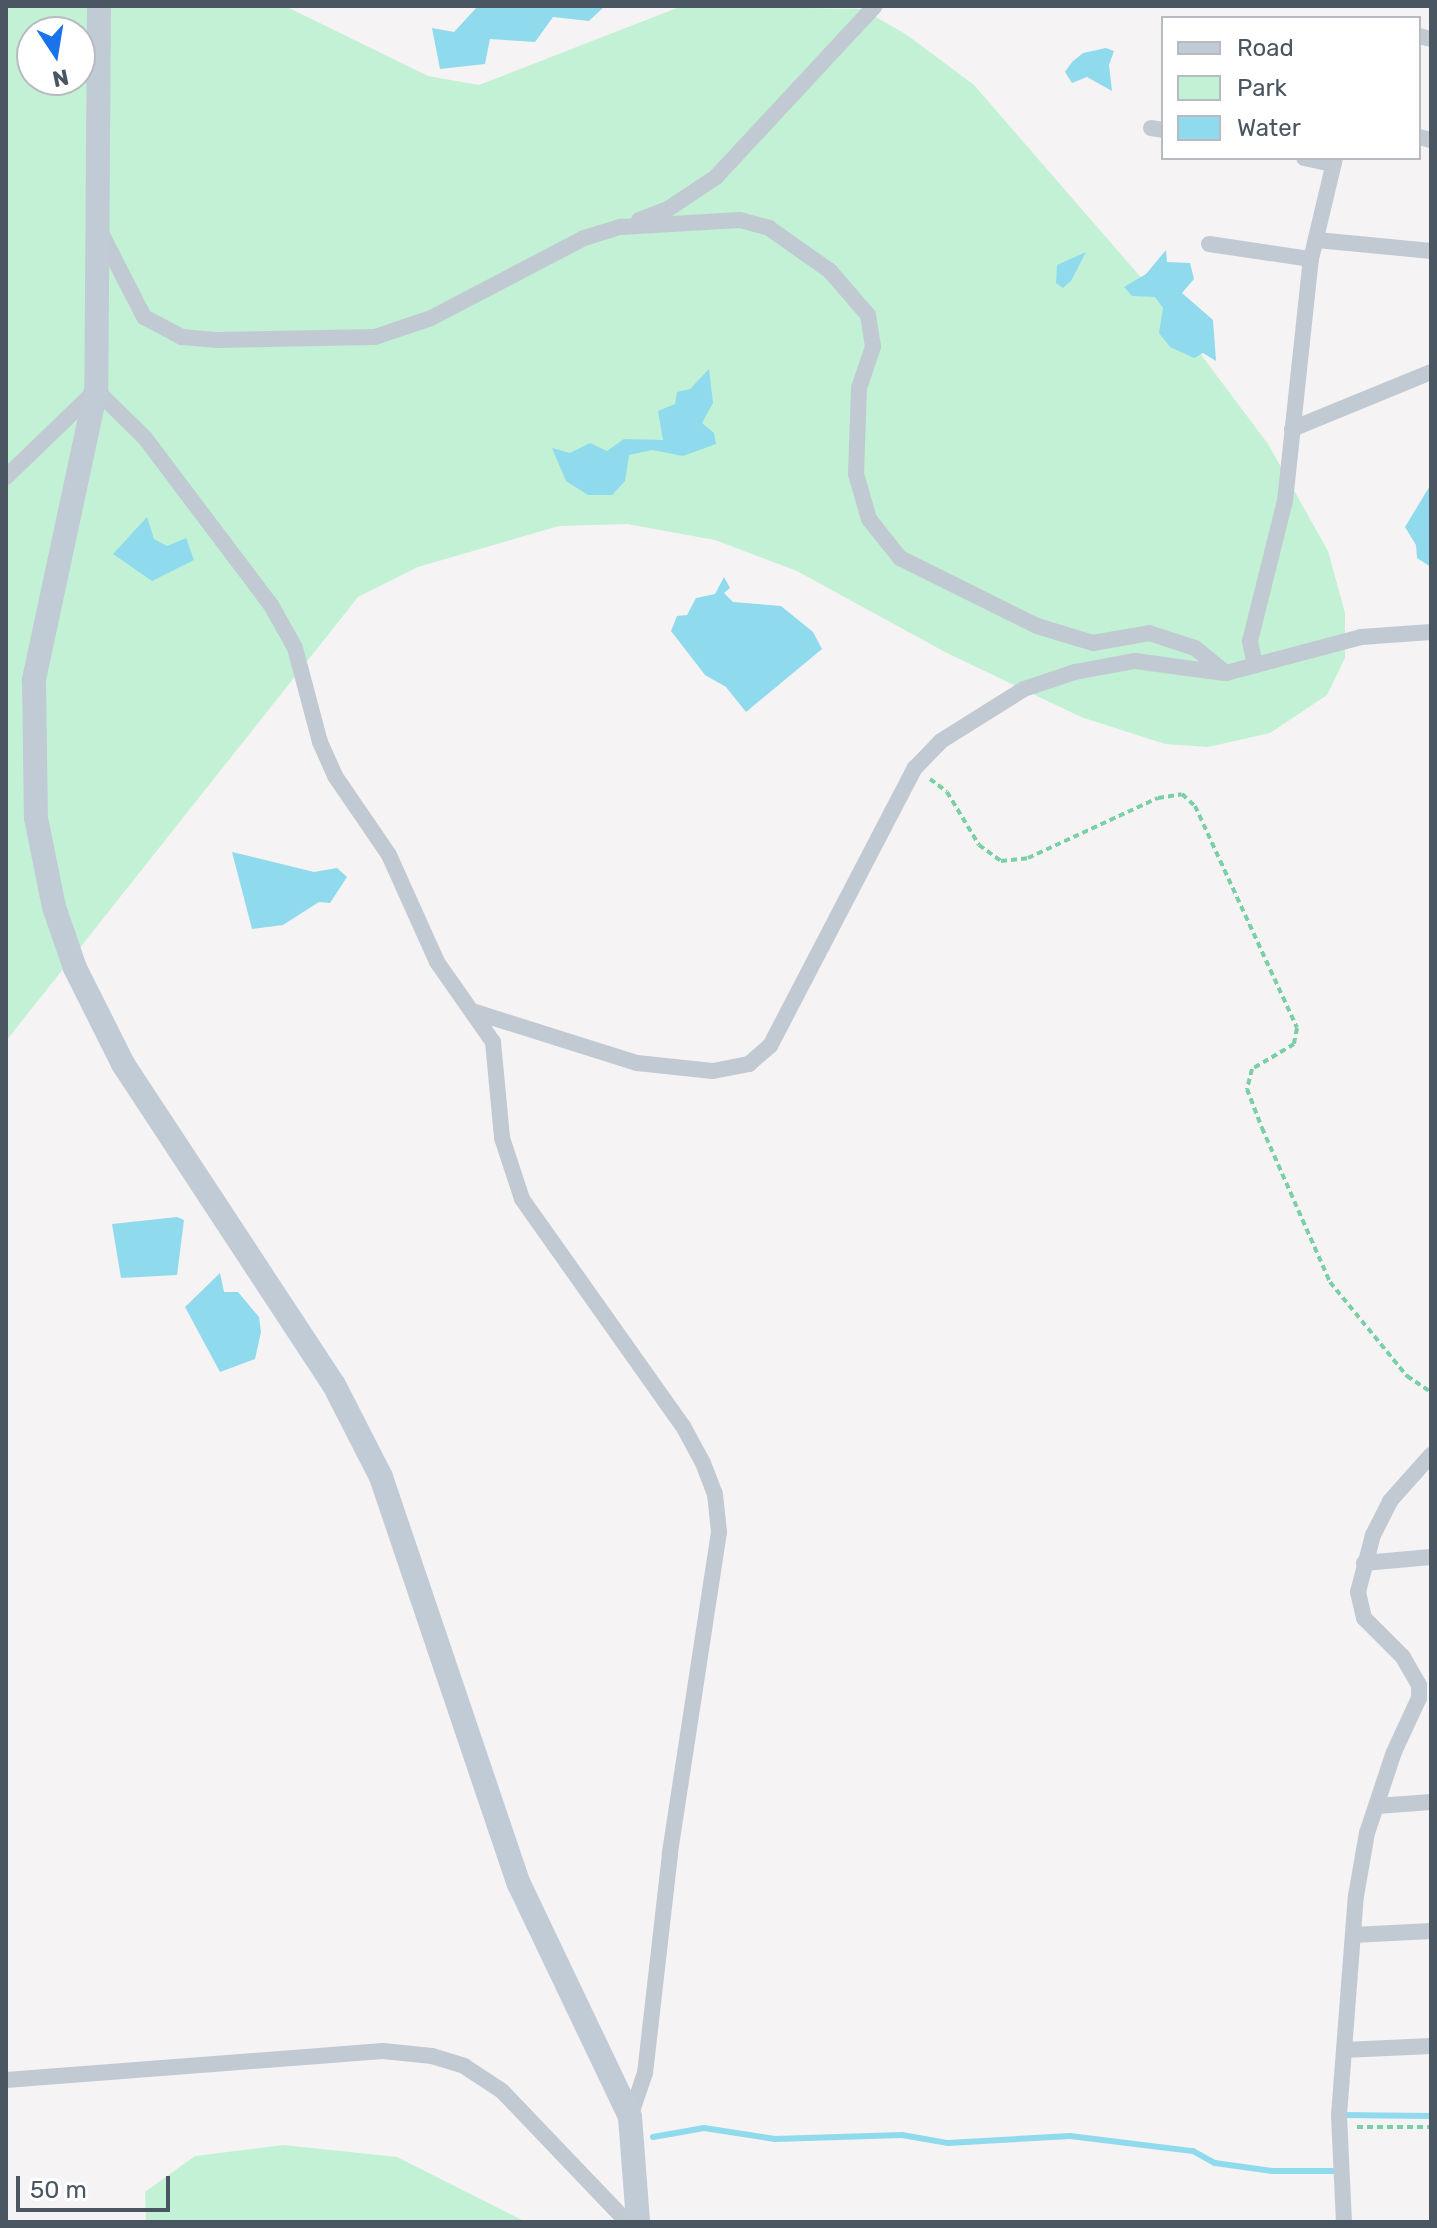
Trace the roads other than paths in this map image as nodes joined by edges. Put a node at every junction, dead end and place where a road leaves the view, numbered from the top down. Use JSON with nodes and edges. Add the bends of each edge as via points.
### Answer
{"nodes":[{"id":1,"x":99,"y":6,"type":"edge"},
{"id":2,"x":875,"y":6,"type":"edge"},
{"id":3,"x":1334,"y":161,"type":"edge"},
{"id":4,"x":97,"y":226,"type":"junction"},
{"id":5,"x":621,"y":227,"type":"junction"},
{"id":6,"x":1317,"y":240,"type":"junction"},
{"id":7,"x":1209,"y":244,"type":"dead end"},
{"id":8,"x":1431,"y":251,"type":"edge"},
{"id":9,"x":1311,"y":259,"type":"junction"},
{"id":10,"x":1431,"y":372,"type":"edge"},
{"id":11,"x":96,"y":390,"type":"junction"},
{"id":12,"x":1292,"y":429,"type":"junction"},
{"id":13,"x":6,"y":477,"type":"edge"},
{"id":14,"x":1431,"y":632,"type":"edge"},
{"id":15,"x":1255,"y":665,"type":"junction"},
{"id":16,"x":1226,"y":673,"type":"junction"},
{"id":17,"x":475,"y":1012,"type":"junction"},
{"id":18,"x":1431,"y":1455,"type":"edge"},
{"id":19,"x":1431,"y":1557,"type":"edge"},
{"id":20,"x":1364,"y":1563,"type":"junction"},
{"id":21,"x":1425,"y":1684,"type":"edge"},
{"id":22,"x":1431,"y":1802,"type":"edge"},
{"id":23,"x":1377,"y":1806,"type":"junction"},
{"id":24,"x":1431,"y":1931,"type":"edge"},
{"id":25,"x":1353,"y":1935,"type":"junction"},
{"id":26,"x":1431,"y":2046,"type":"edge"},
{"id":27,"x":1344,"y":2050,"type":"junction"},
{"id":28,"x":6,"y":2080,"type":"edge"},
{"id":29,"x":630,"y":2117,"type":"junction"},
{"id":30,"x":627,"y":2222,"type":"edge"},
{"id":31,"x":638,"y":2222,"type":"edge"},
{"id":32,"x":1344,"y":2222,"type":"edge"}],
"edges":[{"from":1,"to":4,"type":"street"},
{"from":2,"to":5,"type":"street","via":[[716,177],[668,209]]},
{"from":3,"to":6,"type":"street"},
{"from":4,"to":5,"type":"street","via":[[144,317],[182,337],[218,340],[375,337],[431,318],[584,238]]},
{"from":4,"to":11,"type":"street"},
{"from":5,"to":16,"type":"street","via":[[740,220],[769,228],[854,292],[868,315],[873,347],[859,388],[856,474],[869,519],[900,558],[1037,626],[1093,643],[1149,633],[1195,648]]},
{"from":6,"to":8,"type":"street"},
{"from":6,"to":9,"type":"street"},
{"from":7,"to":9,"type":"street"},
{"from":9,"to":12,"type":"street"},
{"from":10,"to":12,"type":"street"},
{"from":11,"to":13,"type":"street"},
{"from":11,"to":17,"type":"street","via":[[185,488],[271,605],[295,648],[320,742],[335,776],[389,855],[437,962]]},
{"from":11,"to":29,"type":"street","via":[[34,680],[36,818],[54,907],[80,979],[123,1064],[361,1434],[391,1506],[519,1884]]},
{"from":12,"to":15,"type":"street","via":[[1285,501],[1250,641]]},
{"from":14,"to":15,"type":"street","via":[[1361,637]]},
{"from":15,"to":16,"type":"street"},
{"from":16,"to":17,"type":"street","via":[[1135,661],[1075,672],[1024,689],[970,717],[915,768],[770,1046],[749,1064],[713,1071],[637,1063]]},
{"from":17,"to":29,"type":"street","via":[[493,1042],[502,1138],[522,1199],[683,1426],[715,1494],[717,1547],[670,1854],[645,2073]]},
{"from":18,"to":20,"type":"street","via":[[1390,1501]]},
{"from":19,"to":20,"type":"street"},
{"from":20,"to":21,"type":"street","via":[[1358,1592],[1364,1618]]},
{"from":21,"to":23,"type":"street"},
{"from":22,"to":23,"type":"street"},
{"from":23,"to":25,"type":"street","via":[[1367,1833]]},
{"from":24,"to":25,"type":"street"},
{"from":25,"to":27,"type":"street"},
{"from":26,"to":27,"type":"street"},
{"from":27,"to":32,"type":"street"},
{"from":28,"to":30,"type":"street","via":[[383,2051],[432,2056],[464,2066],[502,2091]]},
{"from":29,"to":31,"type":"street"}]}
